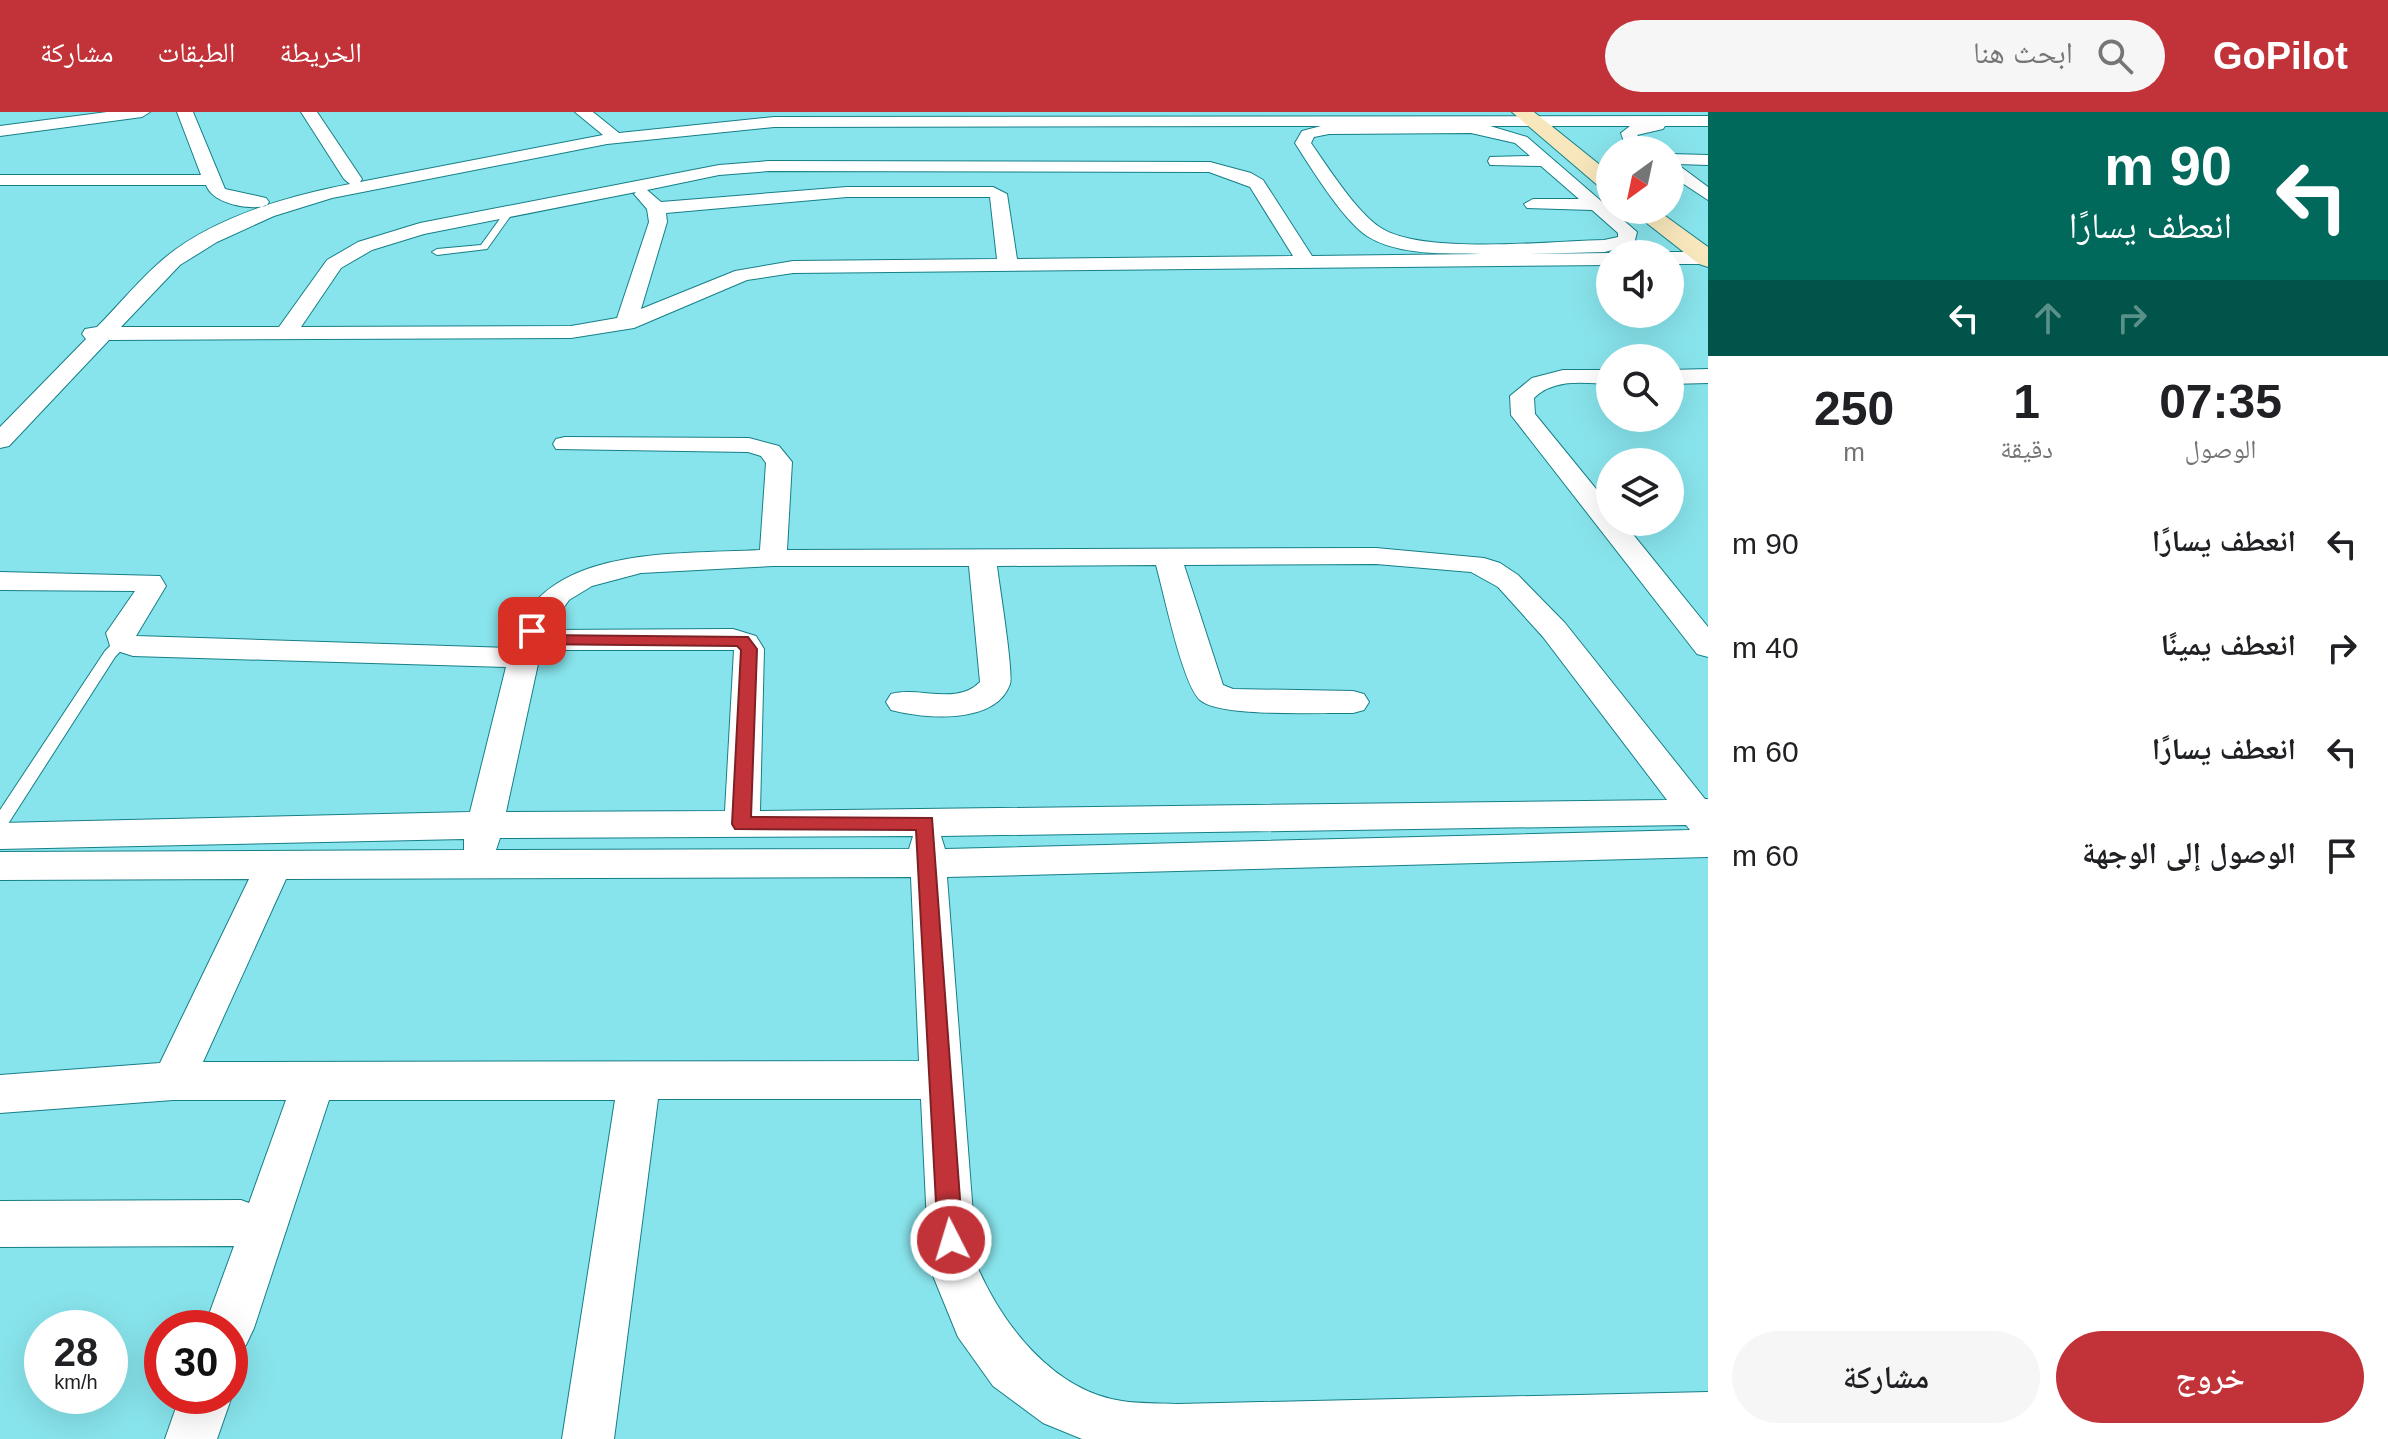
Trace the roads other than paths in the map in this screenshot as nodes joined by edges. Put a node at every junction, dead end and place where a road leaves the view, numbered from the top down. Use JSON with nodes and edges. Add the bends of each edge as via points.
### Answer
{"nodes":[{"id":1,"x":142,"y":112,"type":"edge"},
{"id":2,"x":185,"y":112,"type":"edge"},
{"id":3,"x":583,"y":112,"type":"edge"},
{"id":4,"x":334,"y":114,"type":"edge"},
{"id":5,"x":311,"y":115,"type":"edge"},
{"id":6,"x":877,"y":116,"type":"edge"},
{"id":7,"x":1100,"y":116,"type":"edge"},
{"id":8,"x":1329,"y":116,"type":"edge"},
{"id":9,"x":1538,"y":116,"type":"edge"},
{"id":10,"x":1703,"y":117,"type":"edge"},
{"id":11,"x":0,"y":131,"type":"edge"},
{"id":12,"x":612,"y":135,"type":"junction"},
{"id":13,"x":1630,"y":136,"type":"edge"},
{"id":14,"x":1684,"y":159,"type":"edge"},
{"id":15,"x":1708,"y":160,"type":"edge"},
{"id":16,"x":1496,"y":161,"type":"dead end"},
{"id":17,"x":1544,"y":161,"type":"junction"},
{"id":18,"x":1596,"y":166,"type":"edge"},
{"id":19,"x":1596,"y":178,"type":"edge"},
{"id":20,"x":353,"y":179,"type":"junction"},
{"id":21,"x":0,"y":180,"type":"edge"},
{"id":22,"x":211,"y":180,"type":"junction"},
{"id":23,"x":1684,"y":181,"type":"edge"},
{"id":24,"x":1569,"y":182,"type":"junction"},
{"id":25,"x":628,"y":187,"type":"junction"},
{"id":26,"x":1708,"y":195,"type":"edge"},
{"id":27,"x":260,"y":202,"type":"junction"},
{"id":28,"x":1533,"y":204,"type":"dead end"},
{"id":29,"x":1596,"y":205,"type":"joint"},
{"id":30,"x":656,"y":208,"type":"junction"},
{"id":31,"x":510,"y":211,"type":"junction"},
{"id":32,"x":1619,"y":224,"type":"edge"},
{"id":33,"x":1663,"y":224,"type":"edge"},
{"id":34,"x":1682,"y":224,"type":"edge"},
{"id":35,"x":437,"y":252,"type":"dead end"},
{"id":36,"x":1707,"y":254,"type":"edge"},
{"id":37,"x":1684,"y":256,"type":"edge"},
{"id":38,"x":1596,"y":259,"type":"edge"},
{"id":39,"x":1306,"y":262,"type":"junction"},
{"id":40,"x":1008,"y":267,"type":"junction"},
{"id":41,"x":626,"y":323,"type":"junction"},
{"id":42,"x":286,"y":332,"type":"junction"},
{"id":43,"x":104,"y":334,"type":"junction"},
{"id":44,"x":1708,"y":376,"type":"edge"},
{"id":45,"x":1596,"y":377,"type":"edge"},
{"id":46,"x":1684,"y":377,"type":"edge"},
{"id":47,"x":9,"y":413,"type":"edge"},
{"id":48,"x":0,"y":441,"type":"edge"},
{"id":49,"x":565,"y":444,"type":"dead end"},
{"id":50,"x":773,"y":558,"type":"junction"},
{"id":51,"x":1168,"y":558,"type":"junction"},
{"id":52,"x":982,"y":559,"type":"junction"},
{"id":53,"x":0,"y":581,"type":"edge"},
{"id":54,"x":122,"y":642,"type":"junction"},
{"id":55,"x":1708,"y":647,"type":"edge"},
{"id":56,"x":526,"y":649,"type":"junction"},
{"id":57,"x":902,"y":702,"type":"dead end"},
{"id":58,"x":1353,"y":702,"type":"dead end"},
{"id":59,"x":0,"y":823,"type":"edge"},
{"id":60,"x":742,"y":824,"type":"junction"},
{"id":61,"x":1705,"y":824,"type":"edge"},
{"id":62,"x":485,"y":825,"type":"junction"},
{"id":63,"x":0,"y":836,"type":"edge"},
{"id":64,"x":927,"y":843,"type":"junction"},
{"id":65,"x":274,"y":865,"type":"junction"},
{"id":66,"x":476,"y":865,"type":"junction"},
{"id":67,"x":0,"y":866,"type":"edge"},
{"id":68,"x":939,"y":1080,"type":"junction"},
{"id":69,"x":173,"y":1081,"type":"junction"},
{"id":70,"x":639,"y":1081,"type":"junction"},
{"id":71,"x":314,"y":1082,"type":"junction"},
{"id":72,"x":0,"y":1094,"type":"edge"},
{"id":73,"x":241,"y":1223,"type":"dead end"},
{"id":74,"x":0,"y":1224,"type":"edge"},
{"id":75,"x":235,"y":1310,"type":"edge"},
{"id":76,"x":200,"y":1414,"type":"edge"},
{"id":77,"x":1708,"y":1418,"type":"edge"},
{"id":78,"x":191,"y":1439,"type":"edge"},
{"id":79,"x":588,"y":1439,"type":"edge"}],
"edges":[{"from":1,"to":11,"type":"street"},
{"from":2,"to":22,"type":"street"},
{"from":3,"to":12,"type":"street"},
{"from":4,"to":5,"type":"street"},
{"from":5,"to":20,"type":"street"},
{"from":6,"to":7,"type":"street"},
{"from":6,"to":12,"type":"street"},
{"from":7,"to":8,"type":"street"},
{"from":8,"to":9,"type":"street"},
{"from":9,"to":10,"type":"street"},
{"from":9,"to":18,"type":"street"},
{"from":10,"to":13,"type":"street","via":[[1644,126],[1631,130]]},
{"from":12,"to":20,"type":"street"},
{"from":12,"to":43,"type":"street","via":[[330,193],[257,214],[204,239],[173,261]]},
{"from":14,"to":15,"type":"street"},
{"from":16,"to":17,"type":"street"},
{"from":17,"to":24,"type":"street"},
{"from":17,"to":32,"type":"street","via":[[1517,138],[1481,129],[1329,129],[1303,140],[1372,231],[1407,244],[1605,246],[1627,240],[1628,232]]},
{"from":19,"to":24,"type":"street"},
{"from":20,"to":27,"type":"street"},
{"from":21,"to":22,"type":"street"},
{"from":22,"to":27,"type":"street","via":[[221,195]]},
{"from":23,"to":26,"type":"street"},
{"from":24,"to":29,"type":"street"},
{"from":25,"to":30,"type":"street"},
{"from":25,"to":31,"type":"street"},
{"from":25,"to":39,"type":"street","via":[[769,166],[1210,167],[1257,184]]},
{"from":27,"to":43,"type":"street","via":[[164,248],[68,340]]},
{"from":28,"to":29,"type":"street"},
{"from":30,"to":40,"type":"street","via":[[847,192],[993,192],[998,194]]},
{"from":30,"to":41,"type":"street","via":[[658,222]]},
{"from":31,"to":35,"type":"lane","via":[[484,247]]},
{"from":31,"to":42,"type":"street","via":[[389,237],[343,256]]},
{"from":33,"to":36,"type":"street"},
{"from":34,"to":36,"type":"street"},
{"from":36,"to":37,"type":"street"},
{"from":38,"to":39,"type":"street"},
{"from":39,"to":40,"type":"street"},
{"from":40,"to":41,"type":"street","via":[[775,268],[742,275]]},
{"from":41,"to":42,"type":"street","via":[[571,332]]},
{"from":42,"to":43,"type":"street"},
{"from":43,"to":47,"type":"street","via":[[40,400]]},
{"from":44,"to":46,"type":"street"},
{"from":45,"to":55,"type":"street","via":[[1541,382],[1522,396],[1523,415]]},
{"from":47,"to":48,"type":"street"},
{"from":49,"to":50,"type":"street","via":[[749,445],[770,451],[779,462]]},
{"from":50,"to":52,"type":"street"},
{"from":50,"to":56,"type":"street","via":[[641,565],[582,580],[543,612]]},
{"from":51,"to":52,"type":"street"},
{"from":51,"to":58,"type":"street","via":[[1212,693],[1229,700]]},
{"from":51,"to":61,"type":"street","via":[[1416,557],[1490,569],[1554,630]]},
{"from":52,"to":57,"type":"street","via":[[993,689],[967,703]]},
{"from":53,"to":54,"type":"street","via":[[150,582],[121,633]]},
{"from":54,"to":56,"type":"street"},
{"from":54,"to":59,"type":"lane"},
{"from":56,"to":60,"type":"street","via":[[733,639],[745,643],[749,649]]},
{"from":56,"to":62,"type":"street"},
{"from":60,"to":62,"type":"street"},
{"from":60,"to":64,"type":"street"},
{"from":61,"to":64,"type":"street"},
{"from":62,"to":63,"type":"street"},
{"from":62,"to":66,"type":"street"},
{"from":64,"to":66,"type":"street"},
{"from":64,"to":68,"type":"street"},
{"from":65,"to":66,"type":"street"},
{"from":65,"to":67,"type":"street"},
{"from":65,"to":69,"type":"street"},
{"from":68,"to":70,"type":"street"},
{"from":68,"to":77,"type":"street","via":[[953,1266],[975,1320],[1011,1368],[1061,1405],[1119,1427],[1178,1430]]},
{"from":69,"to":71,"type":"street"},
{"from":69,"to":72,"type":"street"},
{"from":70,"to":71,"type":"street"},
{"from":70,"to":79,"type":"street"},
{"from":71,"to":75,"type":"street"},
{"from":73,"to":74,"type":"street"},
{"from":76,"to":78,"type":"street"}]}
